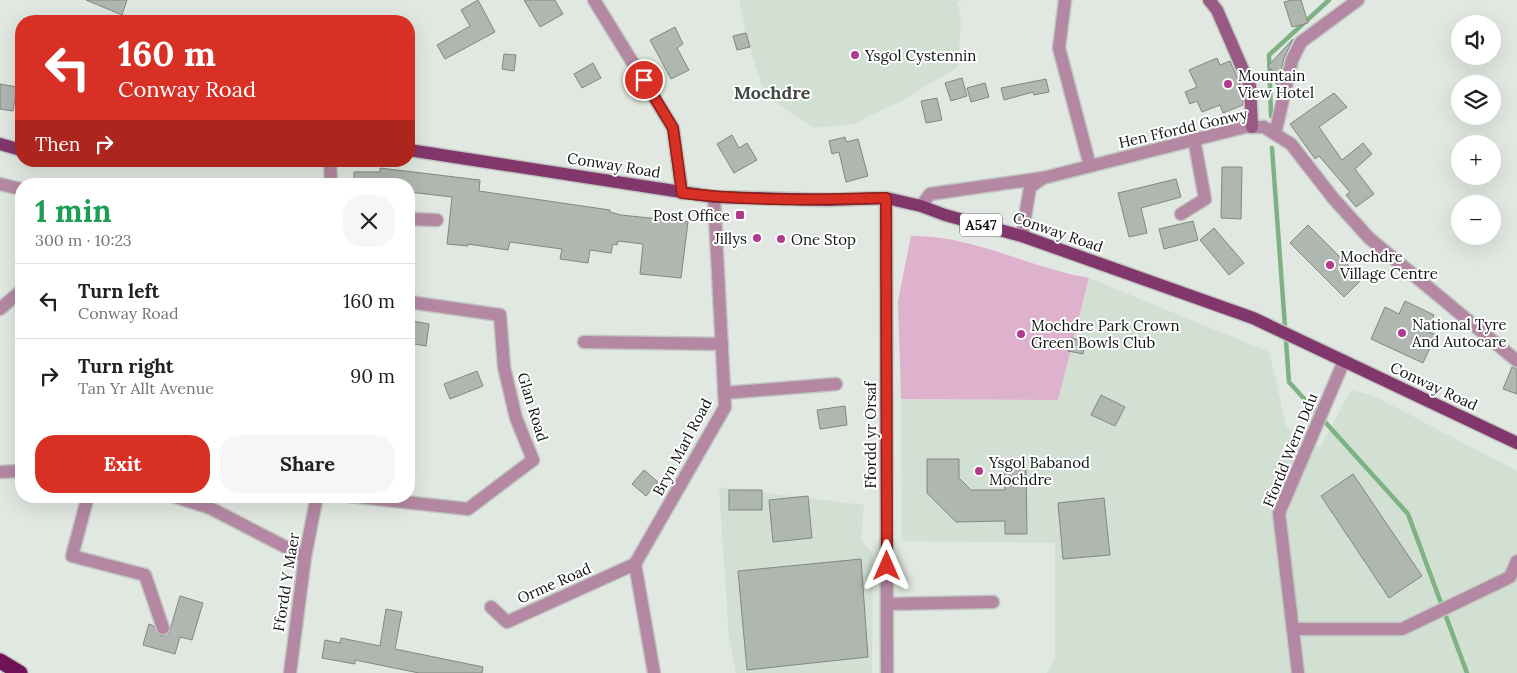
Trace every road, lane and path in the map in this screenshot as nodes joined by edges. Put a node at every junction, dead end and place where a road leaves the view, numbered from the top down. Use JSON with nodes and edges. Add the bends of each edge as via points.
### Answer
{"nodes":[{"id":1,"x":594,"y":0,"type":"edge"},
{"id":2,"x":1065,"y":0,"type":"edge"},
{"id":3,"x":1210,"y":0,"type":"edge"},
{"id":4,"x":1358,"y":0,"type":"edge"},
{"id":5,"x":1252,"y":127,"type":"junction"},
{"id":6,"x":1275,"y":134,"type":"junction"},
{"id":7,"x":1194,"y":139,"type":"junction"},
{"id":8,"x":0,"y":144,"type":"edge"},
{"id":9,"x":15,"y":148,"type":"edge"},
{"id":10,"x":415,"y":151,"type":"edge"},
{"id":11,"x":1090,"y":166,"type":"junction"},
{"id":12,"x":1043,"y":178,"type":"junction"},
{"id":13,"x":0,"y":184,"type":"edge"},
{"id":14,"x":15,"y":187,"type":"edge"},
{"id":15,"x":682,"y":193,"type":"junction"},
{"id":16,"x":714,"y":197,"type":"junction"},
{"id":17,"x":886,"y":198,"type":"junction"},
{"id":18,"x":921,"y":206,"type":"junction"},
{"id":19,"x":1181,"y":214,"type":"dead end"},
{"id":20,"x":415,"y":219,"type":"edge"},
{"id":21,"x":437,"y":220,"type":"dead end"},
{"id":22,"x":1022,"y":236,"type":"junction"},
{"id":23,"x":15,"y":296,"type":"edge"},
{"id":24,"x":415,"y":303,"type":"edge"},
{"id":25,"x":0,"y":309,"type":"edge"},
{"id":26,"x":584,"y":342,"type":"dead end"},
{"id":27,"x":722,"y":344,"type":"junction"},
{"id":28,"x":1344,"y":361,"type":"junction"},
{"id":29,"x":1517,"y":361,"type":"edge"},
{"id":30,"x":836,"y":384,"type":"dead end"},
{"id":31,"x":724,"y":393,"type":"junction"},
{"id":32,"x":1517,"y":443,"type":"edge"},
{"id":33,"x":15,"y":471,"type":"edge"},
{"id":34,"x":0,"y":472,"type":"edge"},
{"id":35,"x":86,"y":503,"type":"edge"},
{"id":36,"x":195,"y":503,"type":"edge"},
{"id":37,"x":316,"y":503,"type":"edge"},
{"id":38,"x":413,"y":503,"type":"edge"},
{"id":39,"x":305,"y":557,"type":"junction"},
{"id":40,"x":1517,"y":561,"type":"edge"},
{"id":41,"x":635,"y":564,"type":"junction"},
{"id":42,"x":1513,"y":580,"type":"edge"},
{"id":43,"x":993,"y":602,"type":"dead end"},
{"id":44,"x":887,"y":604,"type":"junction"},
{"id":45,"x":491,"y":607,"type":"dead end"},
{"id":46,"x":163,"y":628,"type":"dead end"},
{"id":47,"x":1294,"y":629,"type":"junction"},
{"id":48,"x":0,"y":661,"type":"edge"},
{"id":49,"x":20,"y":673,"type":"edge"},
{"id":50,"x":289,"y":673,"type":"edge"},
{"id":51,"x":654,"y":673,"type":"edge"},
{"id":52,"x":887,"y":673,"type":"edge"},
{"id":53,"x":1298,"y":673,"type":"edge"}],
"edges":[{"from":1,"to":15,"type":"street","via":[[673,128]]},
{"from":2,"to":11,"type":"street","via":[[1059,48]]},
{"from":3,"to":5,"type":"street","via":[[1250,86]]},
{"from":4,"to":6,"type":"street","via":[[1300,42],[1292,60]]},
{"from":5,"to":6,"type":"street","name":"Hen Ffordd Gonwy","via":[[1264,127]]},
{"from":5,"to":7,"type":"street","name":"Hen Ffordd Gonwy"},
{"from":6,"to":29,"type":"street","name":"Hen Ffordd Gonwy","via":[[1291,144],[1369,238]]},
{"from":7,"to":11,"type":"street","name":"Hen Ffordd Gonwy"},
{"from":7,"to":19,"type":"street","via":[[1205,199]]},
{"from":8,"to":9,"type":"main road"},
{"from":10,"to":15,"type":"main road","name":"Conway Road","number":"A547"},
{"from":11,"to":12,"type":"street","name":"Hen Ffordd Gonwy"},
{"from":12,"to":18,"type":"street","name":"Hen Ffordd Gonwy","via":[[930,194]]},
{"from":12,"to":22,"type":"street","via":[[1030,187]]},
{"from":13,"to":14,"type":"street"},
{"from":15,"to":16,"type":"main road","name":"Conway Road","number":"A547"},
{"from":16,"to":17,"type":"main road","name":"Conway Road","number":"A547"},
{"from":16,"to":27,"type":"street","name":"Bryn Marl Road"},
{"from":17,"to":18,"type":"main road","name":"Conway Road","number":"A547"},
{"from":17,"to":44,"type":"street","name":"Ffordd yr Orsaf"},
{"from":18,"to":22,"type":"main road","name":"Conway Road","number":"A547"},
{"from":20,"to":21,"type":"street"},
{"from":22,"to":28,"type":"main road","name":"Conway Road","number":"A547","via":[[1253,318]]},
{"from":23,"to":25,"type":"street"},
{"from":24,"to":38,"type":"street","name":"Glan Road","via":[[500,315],[504,368],[516,418],[533,460],[468,509]]},
{"from":26,"to":27,"type":"street"},
{"from":27,"to":31,"type":"street","name":"Bryn Marl Road"},
{"from":28,"to":32,"type":"main road","name":"Conway Road","number":"A547"},
{"from":28,"to":47,"type":"street","name":"Ffordd Wern Ddu","via":[[1279,513]]},
{"from":30,"to":31,"type":"street"},
{"from":31,"to":41,"type":"street","name":"Bryn Marl Road","via":[[725,407]]},
{"from":33,"to":34,"type":"street"},
{"from":35,"to":46,"type":"street","via":[[72,556],[145,575]]},
{"from":36,"to":39,"type":"street"},
{"from":37,"to":39,"type":"street","name":"Ffordd Y Maer"},
{"from":39,"to":50,"type":"street","name":"Ffordd Y Maer"},
{"from":40,"to":42,"type":"street"},
{"from":41,"to":45,"type":"street","name":"Orme Road","via":[[507,622]]},
{"from":41,"to":51,"type":"street"},
{"from":42,"to":47,"type":"street","via":[[1402,629]]},
{"from":43,"to":44,"type":"street"},
{"from":44,"to":52,"type":"street","name":"Ffordd yr Orsaf"},
{"from":47,"to":53,"type":"street","name":"Ffordd Wern Ddu"},
{"from":48,"to":49,"type":"highway"}]}
